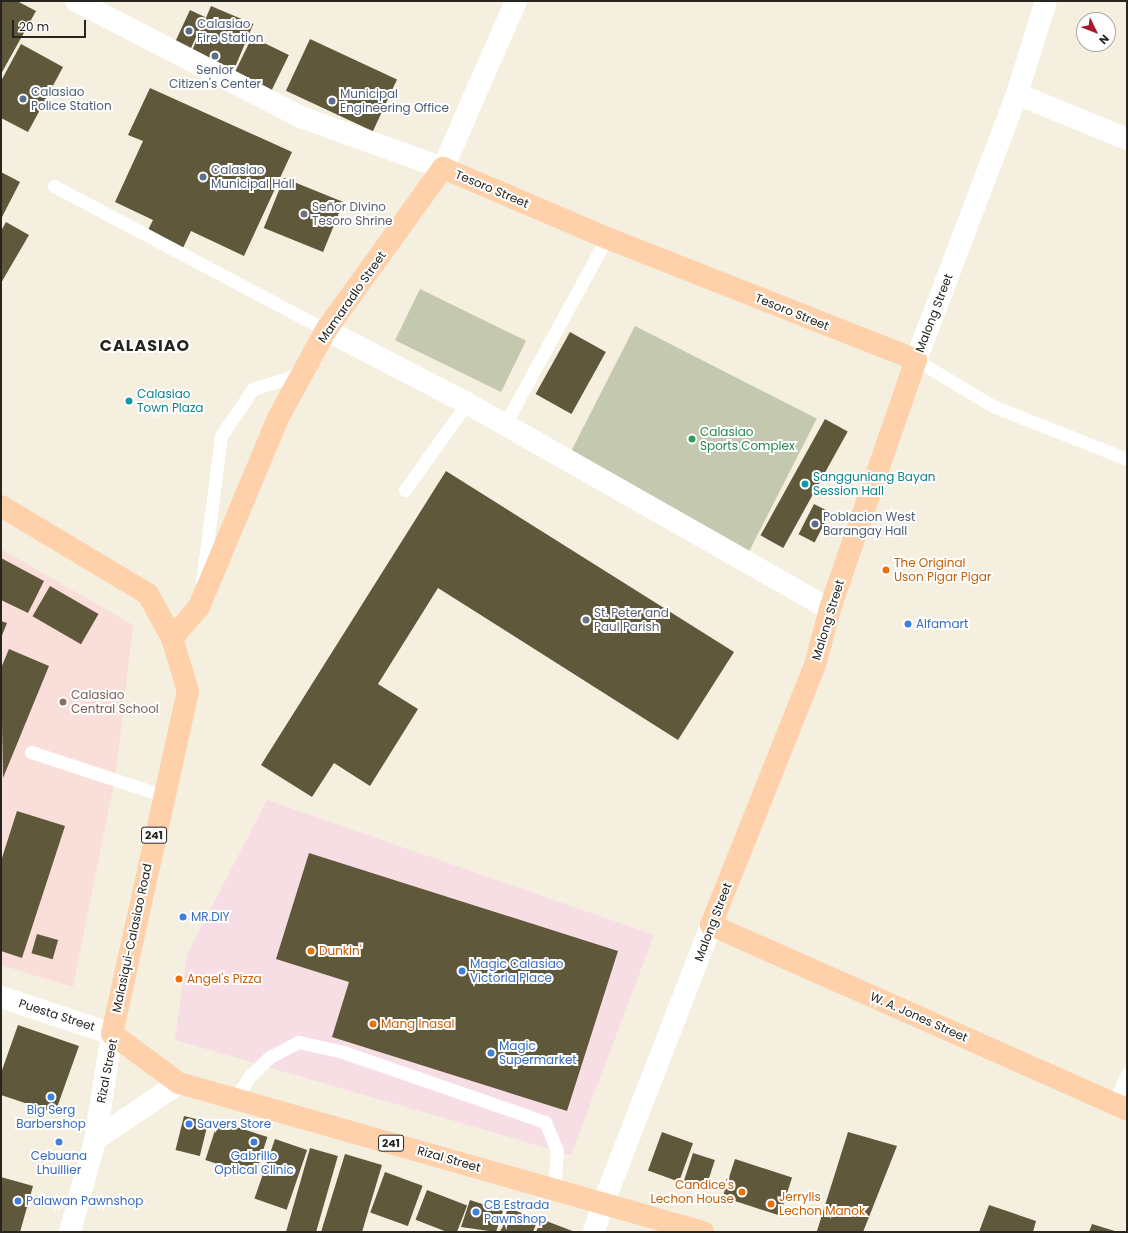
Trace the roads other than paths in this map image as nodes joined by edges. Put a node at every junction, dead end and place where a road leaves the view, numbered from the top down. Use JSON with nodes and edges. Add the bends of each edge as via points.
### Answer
{"nodes":[{"id":1,"x":76,"y":1,"type":"edge"},
{"id":2,"x":516,"y":1,"type":"edge"},
{"id":3,"x":1046,"y":1,"type":"edge"},
{"id":4,"x":1017,"y":94,"type":"junction"},
{"id":5,"x":1127,"y":139,"type":"edge"},
{"id":6,"x":443,"y":168,"type":"junction"},
{"id":7,"x":54,"y":186,"type":"dead end"},
{"id":8,"x":606,"y":238,"type":"junction"},
{"id":9,"x":326,"y":330,"type":"junction"},
{"id":10,"x":916,"y":360,"type":"junction"},
{"id":11,"x":303,"y":373,"type":"junction"},
{"id":12,"x":467,"y":403,"type":"junction"},
{"id":13,"x":504,"y":424,"type":"junction"},
{"id":14,"x":1127,"y":459,"type":"edge"},
{"id":15,"x":405,"y":490,"type":"dead end"},
{"id":16,"x":1,"y":506,"type":"edge"},
{"id":17,"x":199,"y":607,"type":"junction"},
{"id":18,"x":830,"y":609,"type":"junction"},
{"id":19,"x":172,"y":638,"type":"junction"},
{"id":20,"x":31,"y":752,"type":"dead end"},
{"id":21,"x":162,"y":795,"type":"junction"},
{"id":22,"x":711,"y":925,"type":"junction"},
{"id":23,"x":1,"y":997,"type":"edge"},
{"id":24,"x":112,"y":1034,"type":"junction"},
{"id":25,"x":1127,"y":1074,"type":"edge"},
{"id":26,"x":180,"y":1083,"type":"junction"},
{"id":27,"x":235,"y":1099,"type":"junction"},
{"id":28,"x":1121,"y":1106,"type":"edge"},
{"id":29,"x":95,"y":1140,"type":"junction"},
{"id":30,"x":554,"y":1189,"type":"junction"},
{"id":31,"x":603,"y":1204,"type":"junction"},
{"id":32,"x":70,"y":1232,"type":"edge"},
{"id":33,"x":594,"y":1232,"type":"edge"},
{"id":34,"x":703,"y":1232,"type":"edge"}],
"edges":[{"from":1,"to":6,"type":"street","name":"Tesoro Street","via":[[301,117]]},
{"from":2,"to":6,"type":"street","name":"Mamaradlo Street"},
{"from":3,"to":4,"type":"street","name":"Malong Street"},
{"from":4,"to":5,"type":"street"},
{"from":4,"to":10,"type":"street","name":"Malong Street"},
{"from":6,"to":8,"type":"main road","name":"Tesoro Street"},
{"from":6,"to":9,"type":"main road","name":"Mamaradlo Street"},
{"from":7,"to":9,"type":"lane"},
{"from":8,"to":10,"type":"main road","name":"Tesoro Street"},
{"from":8,"to":13,"type":"lane"},
{"from":9,"to":11,"type":"main road","name":"Mamaradlo Street"},
{"from":9,"to":12,"type":"street"},
{"from":10,"to":14,"type":"lane","via":[[993,406]]},
{"from":10,"to":18,"type":"main road","name":"Malong Street"},
{"from":11,"to":17,"type":"main road","name":"Mamaradlo Street","via":[[278,418]]},
{"from":11,"to":17,"type":"lane","via":[[253,389],[221,436]]},
{"from":12,"to":13,"type":"street"},
{"from":12,"to":15,"type":"lane"},
{"from":13,"to":18,"type":"street"},
{"from":16,"to":19,"type":"main road","name":"Malasiqui-Calasiao Road","number":"241","via":[[148,594]]},
{"from":17,"to":19,"type":"main road","name":"Mamaradlo Street"},
{"from":18,"to":22,"type":"main road","name":"Malong Street","via":[[815,665]]},
{"from":19,"to":21,"type":"main road","name":"Malasiqui-Calasiao Road","number":"241","via":[[188,691]]},
{"from":20,"to":21,"type":"lane"},
{"from":21,"to":24,"type":"main road","name":"Malasiqui-Calasiao Road","number":"241"},
{"from":22,"to":28,"type":"main road","name":"W. A. Jones Street"},
{"from":22,"to":31,"type":"street","name":"Malong Street"},
{"from":23,"to":24,"type":"street","name":"Puesta Street"},
{"from":24,"to":26,"type":"main road","name":"Rizal Street","number":"241"},
{"from":24,"to":29,"type":"street","name":"Rizal Street"},
{"from":25,"to":28,"type":"lane"},
{"from":26,"to":27,"type":"main road","name":"Rizal Street","number":"241"},
{"from":26,"to":29,"type":"street"},
{"from":27,"to":30,"type":"main road","name":"Rizal Street","number":"241"},
{"from":27,"to":30,"type":"lane","via":[[250,1076],[270,1057],[298,1042],[342,1052],[545,1122],[557,1150]]},
{"from":29,"to":32,"type":"street","name":"Rizal Street"},
{"from":30,"to":31,"type":"main road","name":"Rizal Street","number":"241"},
{"from":31,"to":33,"type":"street","name":"Malong Street"},
{"from":31,"to":34,"type":"main road","number":"241"}]}
